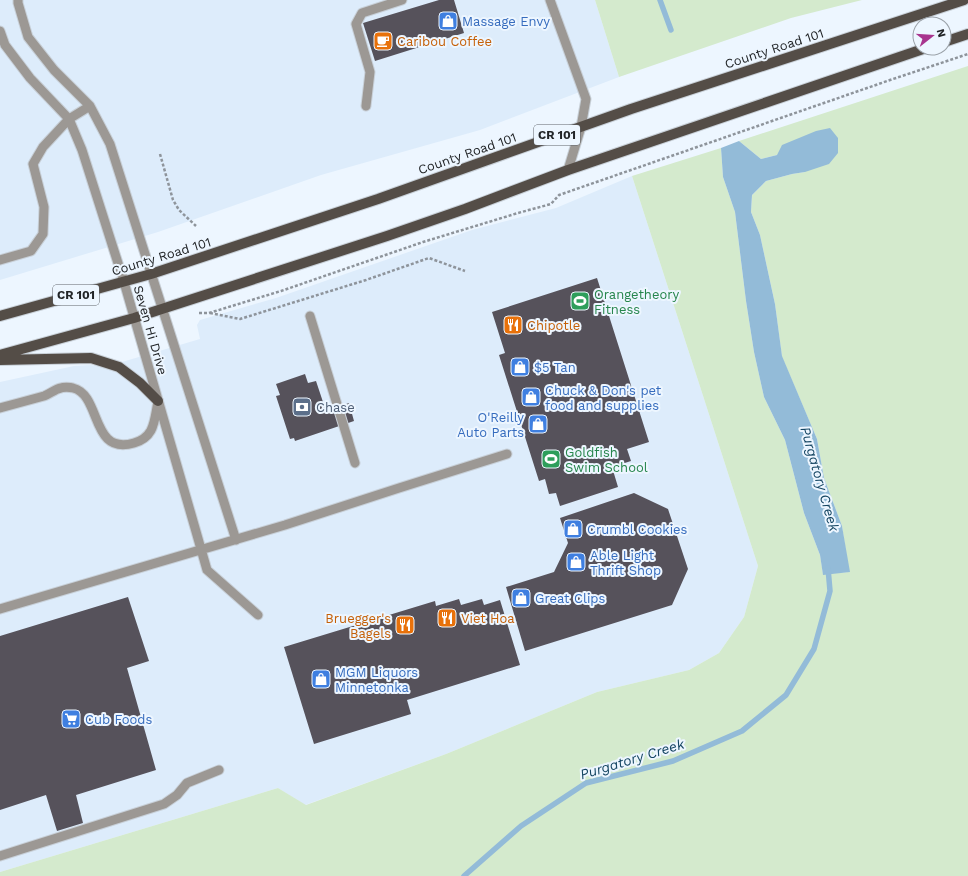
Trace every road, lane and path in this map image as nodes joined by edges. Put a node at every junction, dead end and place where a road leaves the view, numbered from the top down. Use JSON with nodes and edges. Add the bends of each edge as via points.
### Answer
{"nodes":[{"id":1,"x":18,"y":0,"type":"edge"},
{"id":2,"x":402,"y":0,"type":"edge"},
{"id":3,"x":550,"y":0,"type":"edge"},
{"id":4,"x":964,"y":0,"type":"edge"},
{"id":5,"x":0,"y":31,"type":"edge"},
{"id":6,"x":968,"y":34,"type":"edge"},
{"id":7,"x":952,"y":39,"type":"edge"},
{"id":8,"x":912,"y":53,"type":"edge"},
{"id":9,"x":968,"y":54,"type":"edge"},
{"id":10,"x":90,"y":106,"type":"junction"},
{"id":11,"x":366,"y":106,"type":"dead end"},
{"id":12,"x":69,"y":119,"type":"junction"},
{"id":13,"x":581,"y":127,"type":"junction"},
{"id":14,"x":160,"y":154,"type":"dead end"},
{"id":15,"x":568,"y":170,"type":"junction"},
{"id":16,"x":196,"y":226,"type":"dead end"},
{"id":17,"x":0,"y":260,"type":"edge"},
{"id":18,"x":465,"y":271,"type":"dead end"},
{"id":19,"x":152,"y":274,"type":"junction"},
{"id":20,"x":124,"y":282,"type":"junction"},
{"id":21,"x":162,"y":309,"type":"junction"},
{"id":22,"x":200,"y":313,"type":"dead end"},
{"id":23,"x":209,"y":313,"type":"junction"},
{"id":24,"x":0,"y":316,"type":"edge"},
{"id":25,"x":310,"y":316,"type":"dead end"},
{"id":26,"x":134,"y":318,"type":"junction"},
{"id":27,"x":0,"y":355,"type":"edge"},
{"id":28,"x":0,"y":360,"type":"edge"},
{"id":29,"x":158,"y":401,"type":"junction"},
{"id":30,"x":0,"y":408,"type":"edge"},
{"id":31,"x":507,"y":454,"type":"dead end"},
{"id":32,"x":355,"y":463,"type":"dead end"},
{"id":33,"x":236,"y":540,"type":"junction"},
{"id":34,"x":201,"y":549,"type":"junction"},
{"id":35,"x":0,"y":609,"type":"edge"},
{"id":36,"x":258,"y":615,"type":"dead end"},
{"id":37,"x":219,"y":770,"type":"dead end"},
{"id":38,"x":0,"y":856,"type":"edge"}],
"edges":[{"from":1,"to":10,"type":"lane","name":"Seven Hi Drive","via":[[28,37],[54,70]]},
{"from":2,"to":11,"type":"lane","via":[[362,13],[356,24],[370,72]]},
{"from":3,"to":13,"type":"lane","via":[[586,99]]},
{"from":4,"to":13,"type":"main road","name":"County Road 101","number":"CR 101"},
{"from":5,"to":12,"type":"lane","name":"Seven Hi Drive","via":[[5,45],[30,78]]},
{"from":6,"to":7,"type":"main road"},
{"from":8,"to":15,"type":"main road"},
{"from":9,"to":23,"type":"path","via":[[559,195],[551,204],[423,242]]},
{"from":10,"to":12,"type":"lane"},
{"from":10,"to":19,"type":"lane","name":"Seven Hi Drive","via":[[110,144]]},
{"from":12,"to":17,"type":"lane","via":[[43,147],[33,164],[44,207],[43,234],[31,251]]},
{"from":12,"to":20,"type":"lane","name":"Seven Hi Drive","via":[[82,150]]},
{"from":13,"to":15,"type":"lane"},
{"from":13,"to":19,"type":"main road","name":"County Road 101","number":"CR 101","via":[[378,199]]},
{"from":14,"to":16,"type":"path","via":[[173,200]]},
{"from":15,"to":21,"type":"main road","via":[[387,236]]},
{"from":18,"to":23,"type":"path","via":[[429,258],[240,320]]},
{"from":19,"to":20,"type":"main road","name":"County Road 101","number":"CR 101"},
{"from":19,"to":21,"type":"lane","name":"Seven Hi Drive"},
{"from":20,"to":24,"type":"main road","name":"County Road 101","number":"CR 101"},
{"from":20,"to":26,"type":"lane","name":"Seven Hi Drive"},
{"from":21,"to":26,"type":"main road"},
{"from":21,"to":33,"type":"lane","name":"Seven Hi Drive"},
{"from":22,"to":23,"type":"path"},
{"from":25,"to":32,"type":"lane"},
{"from":26,"to":27,"type":"main road"},
{"from":26,"to":29,"type":"lane","name":"Seven Hi Drive"},
{"from":28,"to":29,"type":"main road","via":[[92,358],[119,367]]},
{"from":29,"to":30,"type":"lane","via":[[152,431],[139,442],[127,445],[116,444],[107,438],[101,431],[87,400],[82,393],[73,388],[60,388],[46,395]]},
{"from":29,"to":34,"type":"lane","name":"Seven Hi Drive"},
{"from":31,"to":33,"type":"lane"},
{"from":33,"to":34,"type":"lane"},
{"from":34,"to":35,"type":"lane"},
{"from":34,"to":36,"type":"lane","name":"Seven Hi Drive","via":[[207,570]]},
{"from":37,"to":38,"type":"lane","via":[[187,783],[178,795],[164,804]]}]}
